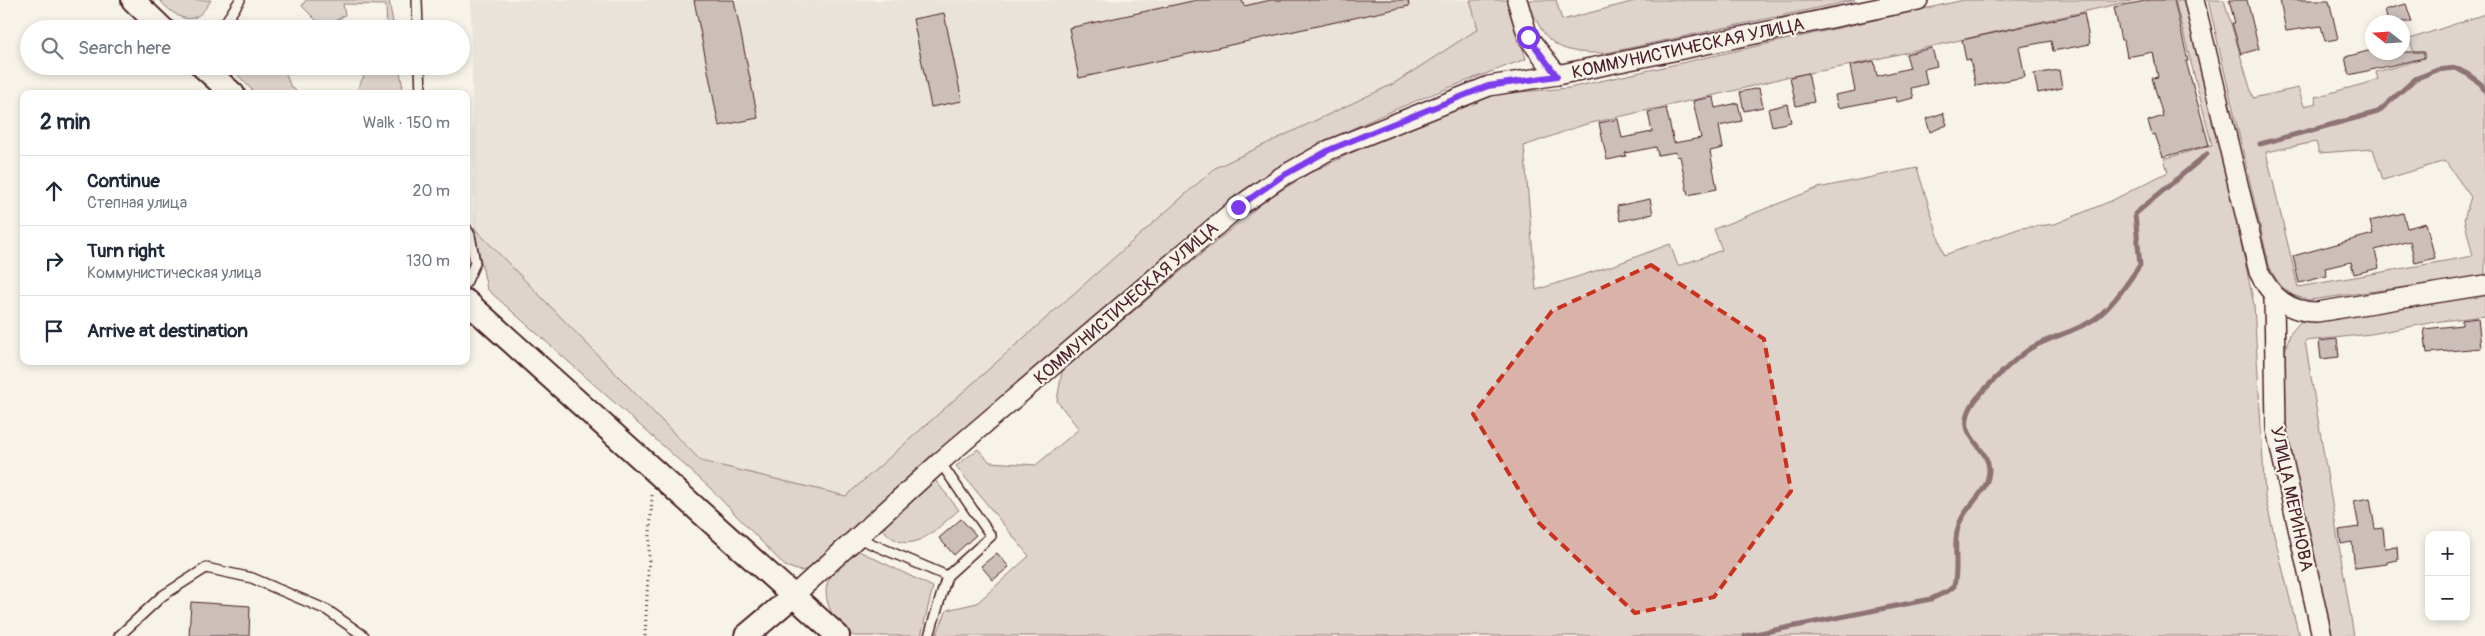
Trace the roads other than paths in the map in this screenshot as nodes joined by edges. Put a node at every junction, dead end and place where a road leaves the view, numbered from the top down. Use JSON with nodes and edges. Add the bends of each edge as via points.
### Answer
{"nodes":[{"id":1,"x":133,"y":0,"type":"edge"},
{"id":2,"x":240,"y":0,"type":"edge"},
{"id":3,"x":416,"y":0,"type":"edge"},
{"id":4,"x":1517,"y":0,"type":"edge"},
{"id":5,"x":1918,"y":0,"type":"edge"},
{"id":6,"x":2194,"y":0,"type":"edge"},
{"id":7,"x":154,"y":20,"type":"edge"},
{"id":8,"x":227,"y":20,"type":"edge"},
{"id":9,"x":417,"y":20,"type":"edge"},
{"id":10,"x":212,"y":75,"type":"edge"},
{"id":11,"x":420,"y":75,"type":"edge"},
{"id":12,"x":1557,"y":76,"type":"junction"},
{"id":13,"x":229,"y":90,"type":"edge"},
{"id":14,"x":421,"y":90,"type":"edge"},
{"id":15,"x":470,"y":235,"type":"edge"},
{"id":16,"x":470,"y":274,"type":"edge"},
{"id":17,"x":2485,"y":285,"type":"edge"},
{"id":18,"x":2274,"y":297,"type":"junction"},
{"id":19,"x":470,"y":305,"type":"edge"},
{"id":20,"x":940,"y":462,"type":"junction"},
{"id":21,"x":858,"y":538,"type":"junction"},
{"id":22,"x":947,"y":576,"type":"junction"},
{"id":23,"x":793,"y":596,"type":"junction"},
{"id":24,"x":119,"y":636,"type":"edge"},
{"id":25,"x":364,"y":636,"type":"edge"},
{"id":26,"x":746,"y":636,"type":"edge"},
{"id":27,"x":838,"y":636,"type":"edge"},
{"id":28,"x":928,"y":636,"type":"edge"},
{"id":29,"x":2322,"y":636,"type":"edge"}],
"edges":[{"from":1,"to":7,"type":"street"},
{"from":2,"to":8,"type":"lane"},
{"from":3,"to":9,"type":"lane"},
{"from":4,"to":12,"type":"street","via":[[1528,37]]},
{"from":5,"to":12,"type":"street","name":"КОММУНИСТИЧЕСКАЯ УЛИЦА"},
{"from":6,"to":18,"type":"street","via":[[2259,272]]},
{"from":10,"to":13,"type":"street"},
{"from":11,"to":14,"type":"lane"},
{"from":12,"to":20,"type":"street","name":"КОММУНИСТИЧЕСКАЯ УЛИЦА","via":[[1488,86],[1329,150],[1281,177],[1238,207]]},
{"from":15,"to":16,"type":"lane","via":[[475,263]]},
{"from":17,"to":18,"type":"street","via":[[2317,312],[2293,309]]},
{"from":18,"to":29,"type":"street","name":"УЛИЦА МЕРИНОВА","via":[[2276,428]]},
{"from":19,"to":23,"type":"street"},
{"from":20,"to":21,"type":"street","name":"КОММУНИСТИЧЕСКАЯ УЛИЦА"},
{"from":20,"to":22,"type":"lane","via":[[991,536]]},
{"from":21,"to":22,"type":"lane"},
{"from":21,"to":23,"type":"street","name":"КОММУНИСТИЧЕСКАЯ УЛИЦА"},
{"from":22,"to":28,"type":"lane"},
{"from":23,"to":26,"type":"street","name":"КОММУНИСТИЧЕСКАЯ УЛИЦА"},
{"from":23,"to":27,"type":"street"},
{"from":24,"to":25,"type":"lane","via":[[162,596],[206,568],[252,578],[327,610]]}]}
